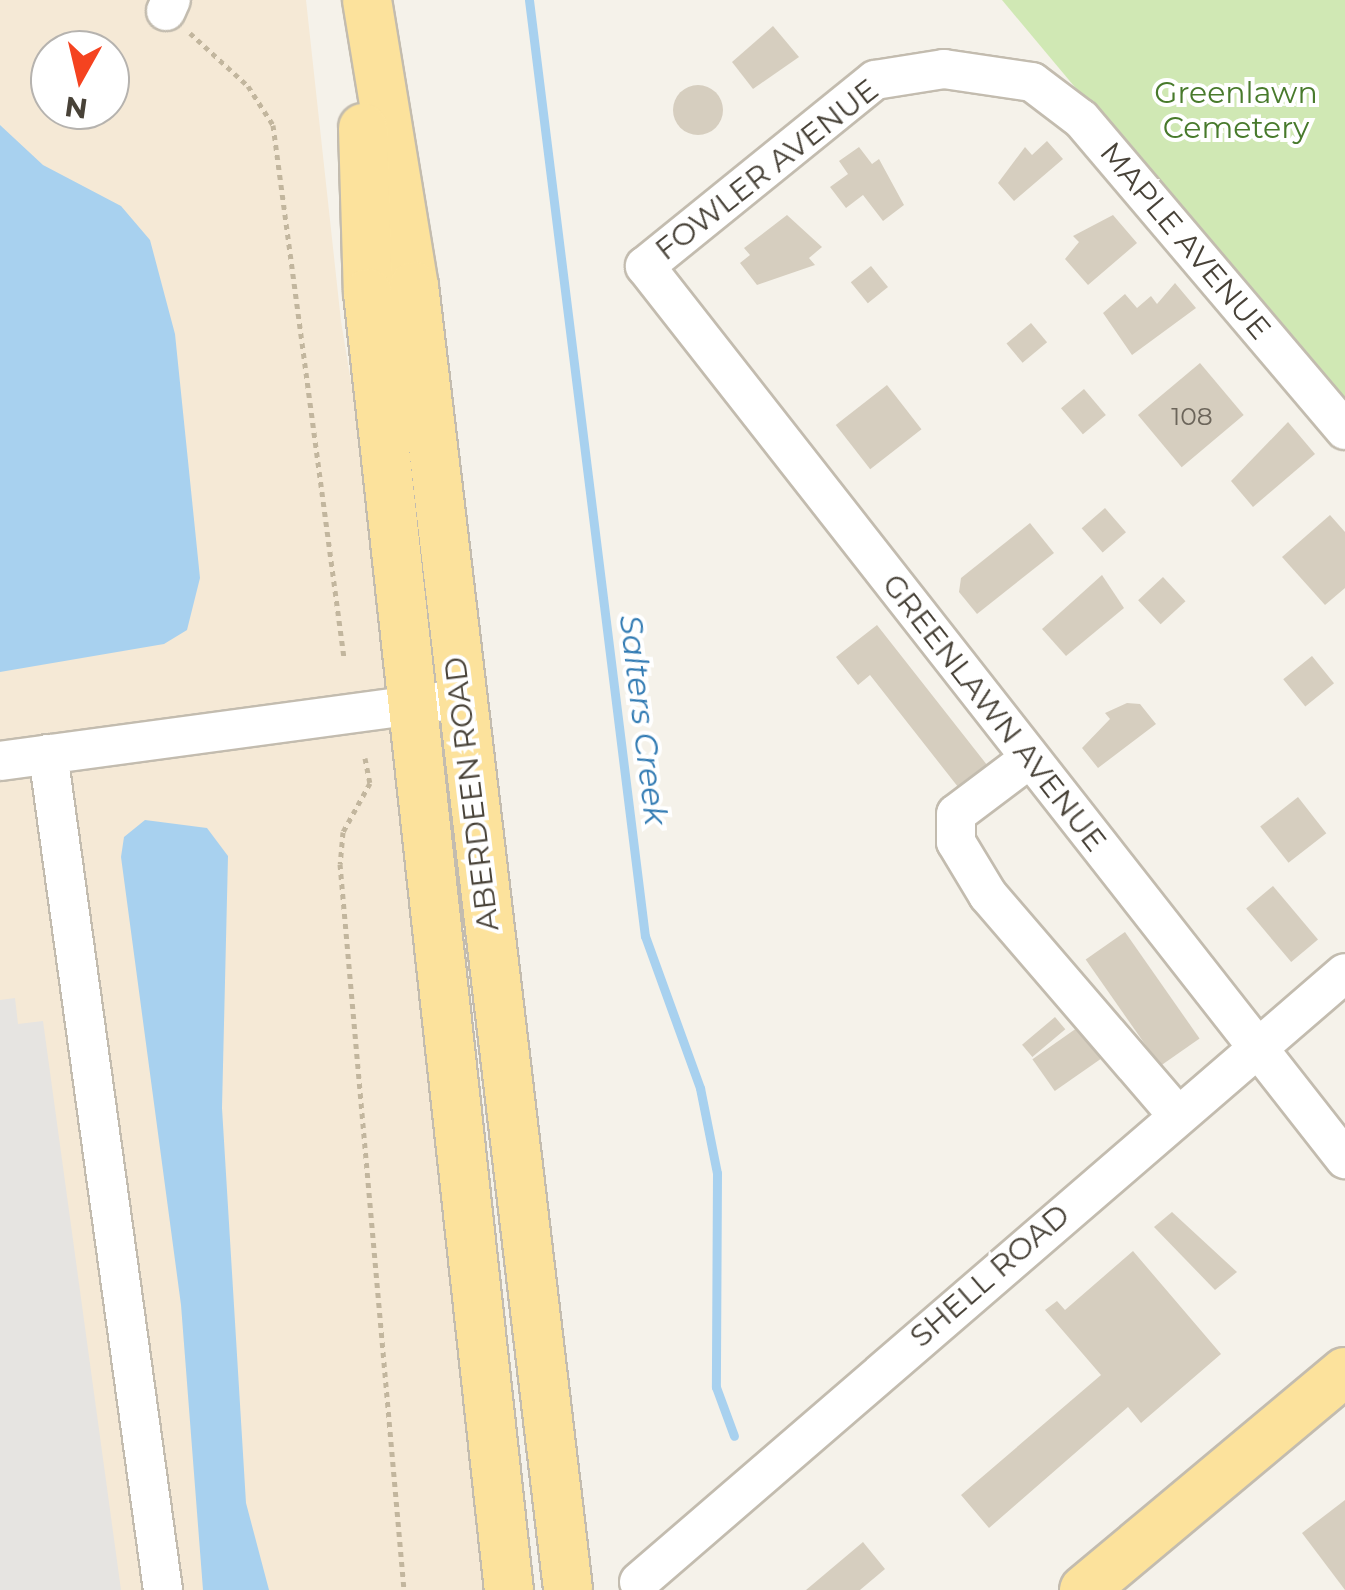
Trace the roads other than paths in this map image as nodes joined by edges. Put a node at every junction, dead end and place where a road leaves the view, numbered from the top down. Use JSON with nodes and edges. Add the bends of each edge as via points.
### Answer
{"nodes":[{"id":1,"x":358,"y":0,"type":"edge"},
{"id":2,"x":367,"y":0,"type":"edge"},
{"id":3,"x":1008,"y":78,"type":"joint"},
{"id":4,"x":645,"y":266,"type":"joint"},
{"id":5,"x":1345,"y":430,"type":"edge"},
{"id":6,"x":438,"y":702,"type":"junction"},
{"id":7,"x":48,"y":754,"type":"junction"},
{"id":8,"x":1029,"y":760,"type":"junction"},
{"id":9,"x":0,"y":761,"type":"edge"},
{"id":10,"x":1345,"y":973,"type":"edge"},
{"id":11,"x":1255,"y":1048,"type":"junction"},
{"id":12,"x":1177,"y":1115,"type":"junction"},
{"id":13,"x":1345,"y":1159,"type":"edge"},
{"id":14,"x":1345,"y":1372,"type":"edge"},
{"id":15,"x":639,"y":1582,"type":"dead end"},
{"id":16,"x":1096,"y":1585,"type":"edge"},
{"id":17,"x":163,"y":1590,"type":"edge"},
{"id":18,"x":509,"y":1590,"type":"edge"},
{"id":19,"x":568,"y":1590,"type":"edge"}],
"edges":[{"from":1,"to":6,"type":"main road","name":"ABERDEEN ROAD","via":[[368,293]]},
{"from":2,"to":6,"type":"main road","name":"ABERDEEN ROAD","via":[[414,286]]},
{"from":3,"to":4,"type":"street","name":"FOWLER AVENUE","via":[[920,70],[876,80]]},
{"from":3,"to":5,"type":"street","name":"MAPLE AVENUE","via":[[1064,100]]},
{"from":4,"to":8,"type":"street","name":"GREENLAWN AVENUE"},
{"from":6,"to":7,"type":"street"},
{"from":6,"to":18,"type":"main road","name":"ABERDEEN ROAD"},
{"from":6,"to":19,"type":"main road","name":"ABERDEEN ROAD"},
{"from":7,"to":9,"type":"street"},
{"from":7,"to":17,"type":"street"},
{"from":8,"to":11,"type":"street","name":"GREENLAWN AVENUE"},
{"from":8,"to":12,"type":"street","via":[[956,814],[956,842],[1007,918]]},
{"from":10,"to":11,"type":"street","name":"SHELL ROAD"},
{"from":11,"to":12,"type":"street","name":"SHELL ROAD"},
{"from":11,"to":13,"type":"street","name":"GREENLAWN AVENUE"},
{"from":12,"to":15,"type":"street","name":"SHELL ROAD"},
{"from":14,"to":16,"type":"main road"}]}
